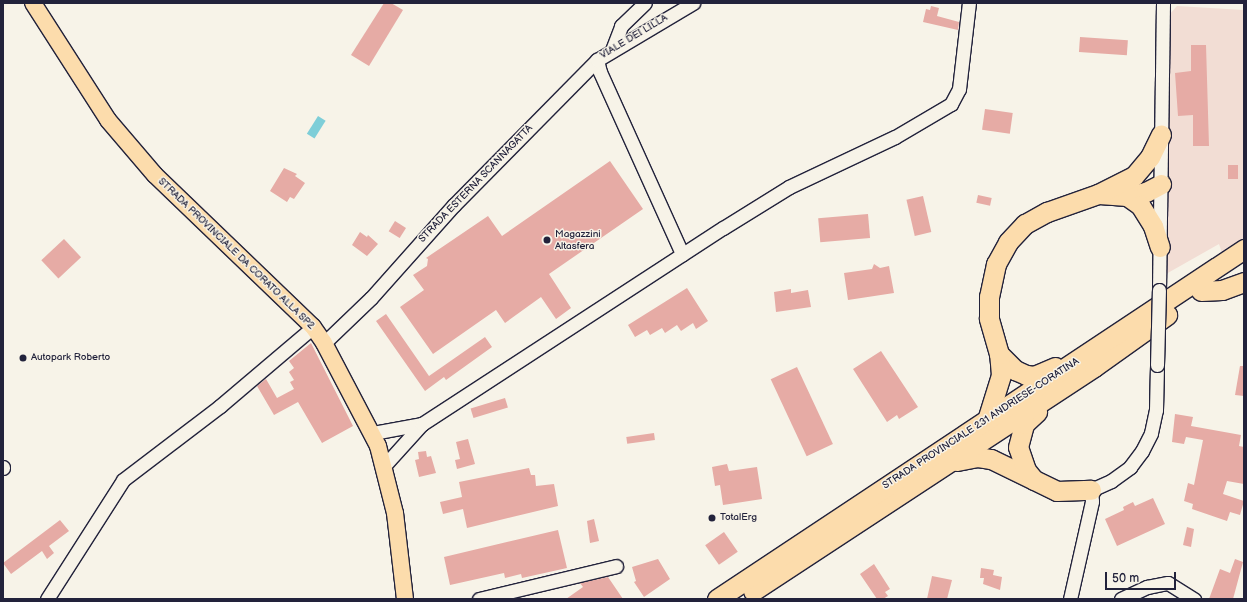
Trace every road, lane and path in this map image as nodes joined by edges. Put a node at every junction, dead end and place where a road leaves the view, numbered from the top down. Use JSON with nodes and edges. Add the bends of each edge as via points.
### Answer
{"nodes":[{"id":1,"x":32,"y":3,"type":"edge"},
{"id":2,"x":645,"y":3,"type":"edge"},
{"id":3,"x":693,"y":3,"type":"edge"},
{"id":4,"x":969,"y":3,"type":"edge"},
{"id":5,"x":1164,"y":3,"type":"edge"},
{"id":6,"x":612,"y":50,"type":"junction"},
{"id":7,"x":597,"y":60,"type":"junction"},
{"id":8,"x":1161,"y":134,"type":"junction"},
{"id":9,"x":1134,"y":176,"type":"junction"},
{"id":10,"x":1161,"y":184,"type":"junction"},
{"id":11,"x":1098,"y":194,"type":"junction"},
{"id":12,"x":1127,"y":196,"type":"junction"},
{"id":13,"x":1160,"y":247,"type":"junction"},
{"id":14,"x":1244,"y":249,"type":"edge"},
{"id":15,"x":682,"y":254,"type":"junction"},
{"id":16,"x":1244,"y":262,"type":"edge"},
{"id":17,"x":1244,"y":282,"type":"edge"},
{"id":18,"x":1201,"y":291,"type":"junction"},
{"id":19,"x":313,"y":327,"type":"junction"},
{"id":20,"x":324,"y":343,"type":"junction"},
{"id":21,"x":999,"y":354,"type":"junction"},
{"id":22,"x":1086,"y":363,"type":"junction"},
{"id":23,"x":987,"y":420,"type":"junction"},
{"id":24,"x":422,"y":424,"type":"junction"},
{"id":25,"x":373,"y":433,"type":"junction"},
{"id":26,"x":951,"y":462,"type":"junction"},
{"id":27,"x":384,"y":466,"type":"junction"},
{"id":28,"x":1034,"y":480,"type":"junction"},
{"id":29,"x":1091,"y":490,"type":"junction"},
{"id":30,"x":616,"y":566,"type":"dead end"},
{"id":31,"x":1147,"y":587,"type":"junction"},
{"id":32,"x":1189,"y":597,"type":"edge"},
{"id":33,"x":47,"y":599,"type":"edge"},
{"id":34,"x":405,"y":599,"type":"edge"},
{"id":35,"x":479,"y":599,"type":"edge"},
{"id":36,"x":717,"y":599,"type":"edge"},
{"id":37,"x":740,"y":599,"type":"edge"},
{"id":38,"x":1070,"y":599,"type":"edge"},
{"id":39,"x":1121,"y":599,"type":"edge"},
{"id":40,"x":1142,"y":599,"type":"edge"}],
"edges":[{"from":1,"to":19,"type":"main road","name":"STRADA PROVINCIALE DA CORATO ALLA SP2","via":[[108,120],[154,174]]},
{"from":2,"to":6,"type":"street","via":[[622,26]]},
{"from":3,"to":6,"type":"street","name":"VIALE DEI LILLA"},
{"from":4,"to":15,"type":"street","via":[[959,89],[951,104],[895,137],[789,187]]},
{"from":5,"to":8,"type":"street"},
{"from":6,"to":7,"type":"street","name":"VIALE DEI LILLA"},
{"from":7,"to":15,"type":"street","via":[[603,80]]},
{"from":7,"to":20,"type":"street","name":"STRADA ESTERNA SCANNAGATTA","via":[[454,205],[371,298]]},
{"from":8,"to":9,"type":"highway","via":[[1150,157]]},
{"from":8,"to":10,"type":"street"},
{"from":9,"to":10,"type":"highway"},
{"from":9,"to":11,"type":"highway"},
{"from":10,"to":12,"type":"highway","via":[[1146,192]]},
{"from":10,"to":13,"type":"street"},
{"from":11,"to":12,"type":"highway"},
{"from":11,"to":21,"type":"highway","via":[[1047,212],[1025,224],[1008,242],[996,264],[989,297],[992,335]]},
{"from":12,"to":13,"type":"highway","via":[[1140,205],[1153,226]]},
{"from":13,"to":29,"type":"street","bridge":true,"via":[[1156,410],[1151,433],[1130,467],[1111,481]]},
{"from":14,"to":22,"type":"highway","name":"STRADA PROVINCIALE 231 ANDRIESE-CORATINA"},
{"from":15,"to":24,"type":"street"},
{"from":16,"to":18,"type":"highway","name":"STRADA PROVINCIALE 231 ANDRIESE-CORATINA"},
{"from":17,"to":18,"type":"highway","via":[[1222,290]]},
{"from":18,"to":22,"type":"highway","name":"STRADA PROVINCIALE 231 ANDRIESE-CORATINA"},
{"from":19,"to":20,"type":"main road","name":"STRADA PROVINCIALE DA CORATO ALLA SP2"},
{"from":19,"to":33,"type":"street","via":[[220,406],[123,480]]},
{"from":20,"to":25,"type":"main road","name":"STRADA PROVINCIALE DA CORATO ALLA SP2"},
{"from":21,"to":22,"type":"highway","via":[[1015,370],[1034,376],[1070,359]]},
{"from":21,"to":23,"type":"highway","via":[[999,388]]},
{"from":22,"to":23,"type":"highway","name":"STRADA PROVINCIALE 231 ANDRIESE-CORATINA"},
{"from":22,"to":26,"type":"highway","name":"STRADA PROVINCIALE 231 ANDRIESE-CORATINA"},
{"from":22,"to":28,"type":"highway","via":[[1090,375],[1033,414],[1024,424],[1018,447],[1026,470]]},
{"from":23,"to":36,"type":"highway","name":"STRADA PROVINCIALE 231 ANDRIESE-CORATINA"},
{"from":24,"to":25,"type":"street"},
{"from":24,"to":27,"type":"street"},
{"from":25,"to":27,"type":"main road","name":"STRADA PROVINCIALE DA CORATO ALLA SP2"},
{"from":26,"to":28,"type":"highway","via":[[978,457],[991,459]]},
{"from":26,"to":37,"type":"highway","name":"STRADA PROVINCIALE 231 ANDRIESE-CORATINA"},
{"from":27,"to":34,"type":"main road","name":"STRADA PROVINCIALE DA CORATO ALLA SP2","via":[[395,513]]},
{"from":28,"to":29,"type":"highway","via":[[1057,491],[1071,493]]},
{"from":29,"to":38,"type":"street","via":[[1092,500]]},
{"from":30,"to":35,"type":"street"},
{"from":31,"to":32,"type":"street","via":[[1168,583]]},
{"from":31,"to":39,"type":"street"},
{"from":31,"to":40,"type":"street"}]}
